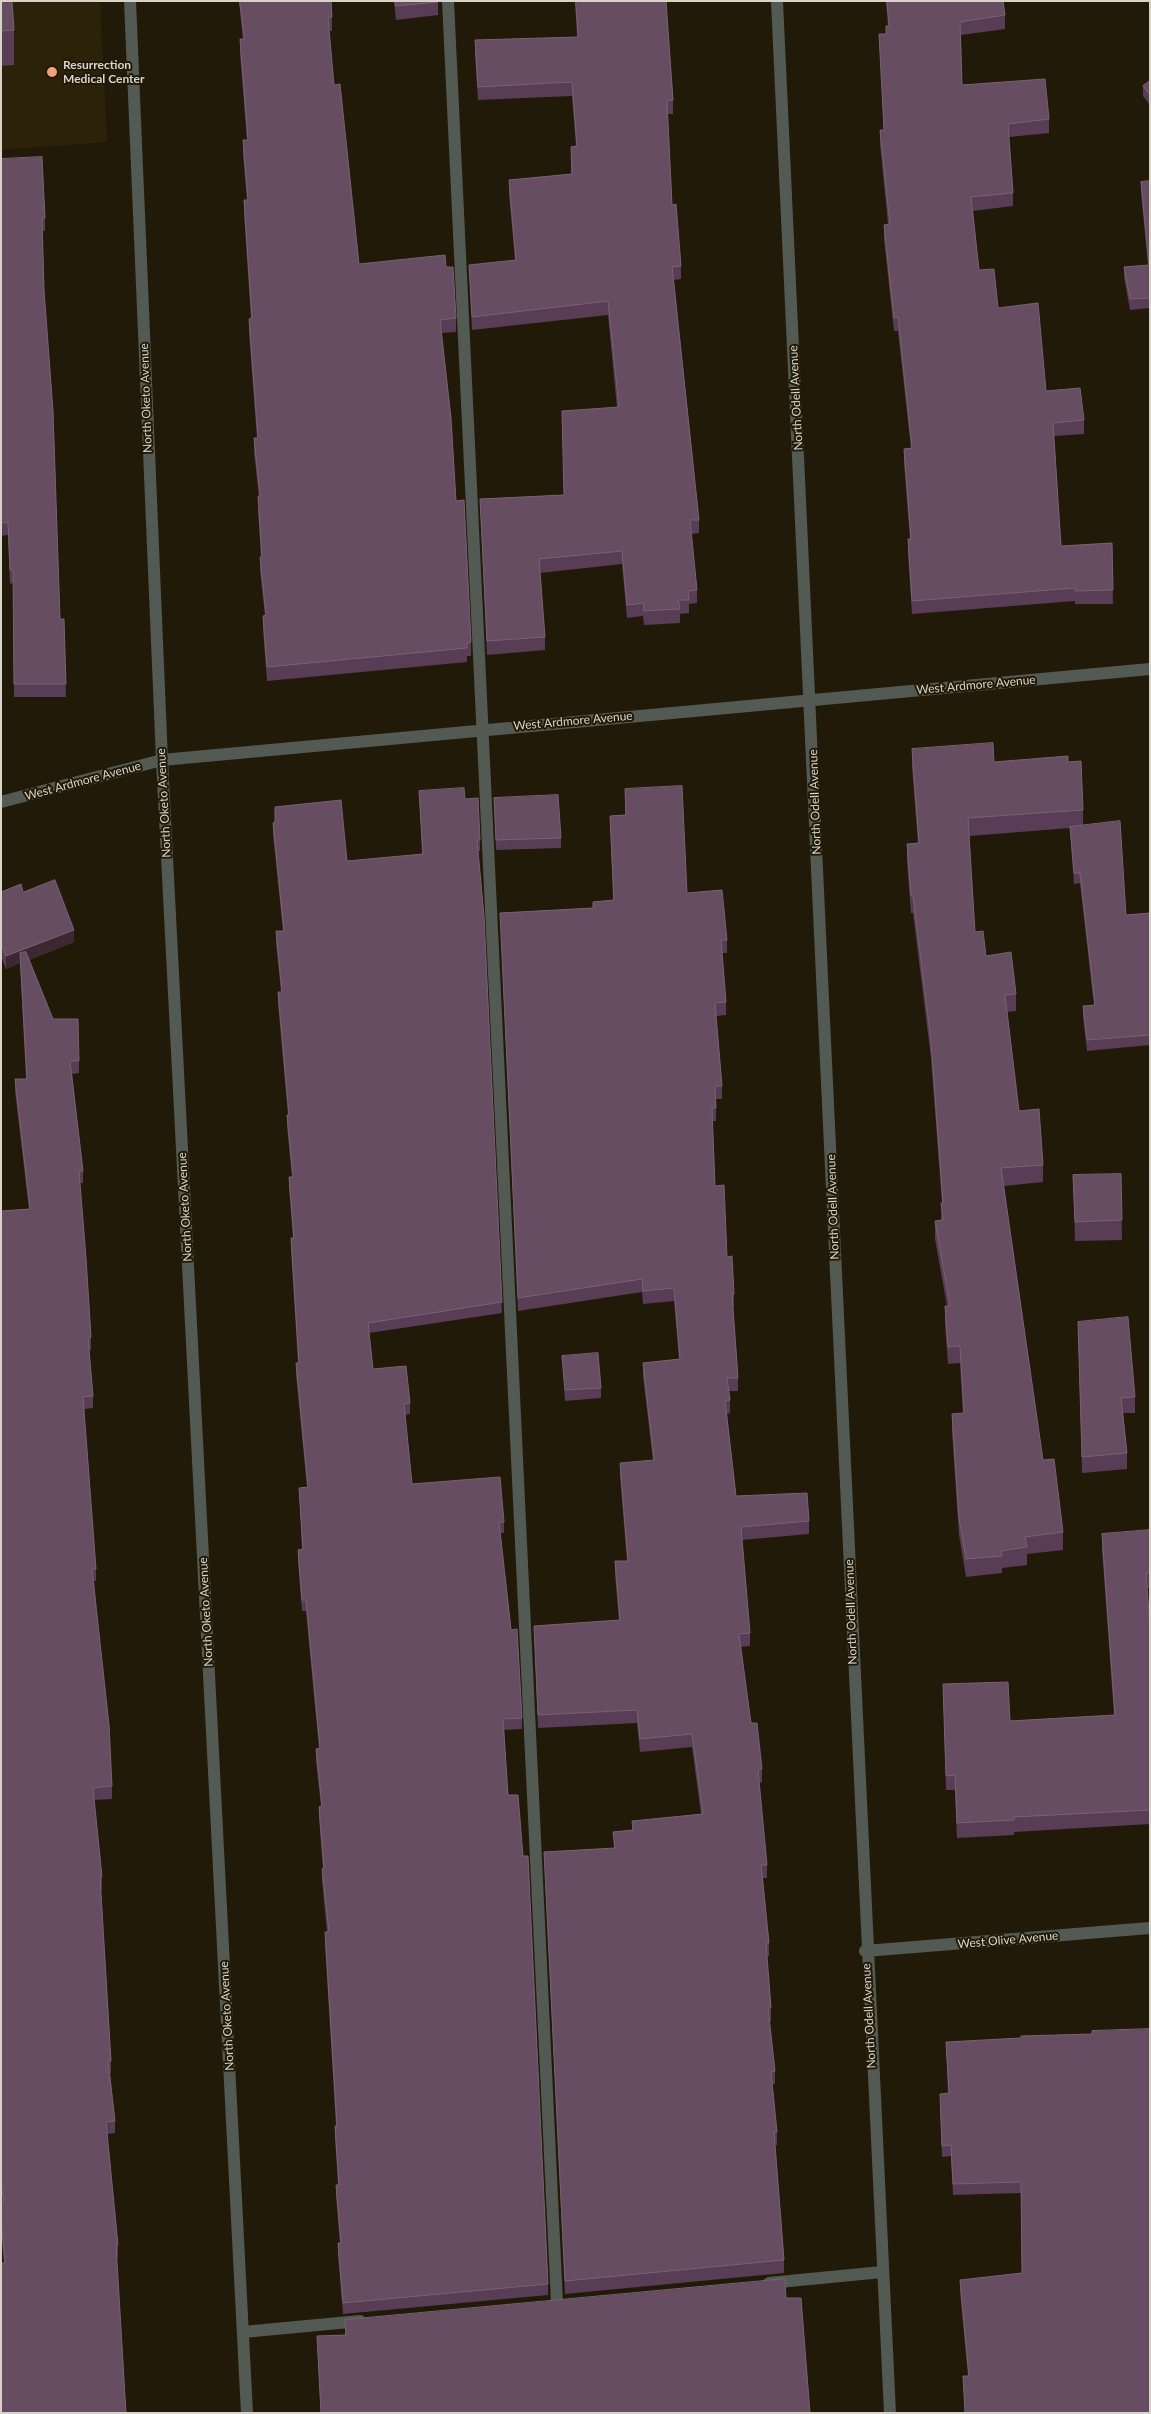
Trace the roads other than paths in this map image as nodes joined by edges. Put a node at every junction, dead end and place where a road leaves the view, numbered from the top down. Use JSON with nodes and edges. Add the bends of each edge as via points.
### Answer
{"nodes":[{"id":1,"x":130,"y":1,"type":"edge"},
{"id":2,"x":448,"y":1,"type":"edge"},
{"id":3,"x":777,"y":1,"type":"edge"},
{"id":4,"x":1150,"y":669,"type":"edge"},
{"id":5,"x":811,"y":699,"type":"junction"},
{"id":6,"x":484,"y":730,"type":"junction"},
{"id":7,"x":162,"y":760,"type":"junction"},
{"id":8,"x":1,"y":802,"type":"edge"},
{"id":9,"x":1150,"y":1928,"type":"edge"},
{"id":10,"x":866,"y":1951,"type":"junction"},
{"id":11,"x":882,"y":2272,"type":"junction"},
{"id":12,"x":754,"y":2284,"type":"edge"},
{"id":13,"x":557,"y":2303,"type":"edge"},
{"id":14,"x":371,"y":2320,"type":"edge"},
{"id":15,"x":244,"y":2332,"type":"junction"},
{"id":16,"x":247,"y":2413,"type":"edge"},
{"id":17,"x":890,"y":2413,"type":"edge"}],
"edges":[{"from":1,"to":7,"type":"street","name":"North Oketo Avenue"},
{"from":2,"to":6,"type":"street"},
{"from":3,"to":5,"type":"street","name":"North Odell Avenue"},
{"from":4,"to":5,"type":"street","name":"West Ardmore Avenue"},
{"from":5,"to":6,"type":"street","name":"West Ardmore Avenue"},
{"from":5,"to":10,"type":"street","name":"North Odell Avenue"},
{"from":6,"to":7,"type":"street","name":"West Ardmore Avenue"},
{"from":6,"to":13,"type":"street"},
{"from":7,"to":8,"type":"street","name":"West Ardmore Avenue"},
{"from":7,"to":15,"type":"street","name":"North Oketo Avenue"},
{"from":9,"to":10,"type":"street","name":"West Olive Avenue"},
{"from":10,"to":11,"type":"street","name":"North Odell Avenue"},
{"from":11,"to":12,"type":"street"},
{"from":11,"to":17,"type":"street","name":"North Odell Avenue"},
{"from":14,"to":15,"type":"street"},
{"from":15,"to":16,"type":"street","name":"North Oketo Avenue"}]}
